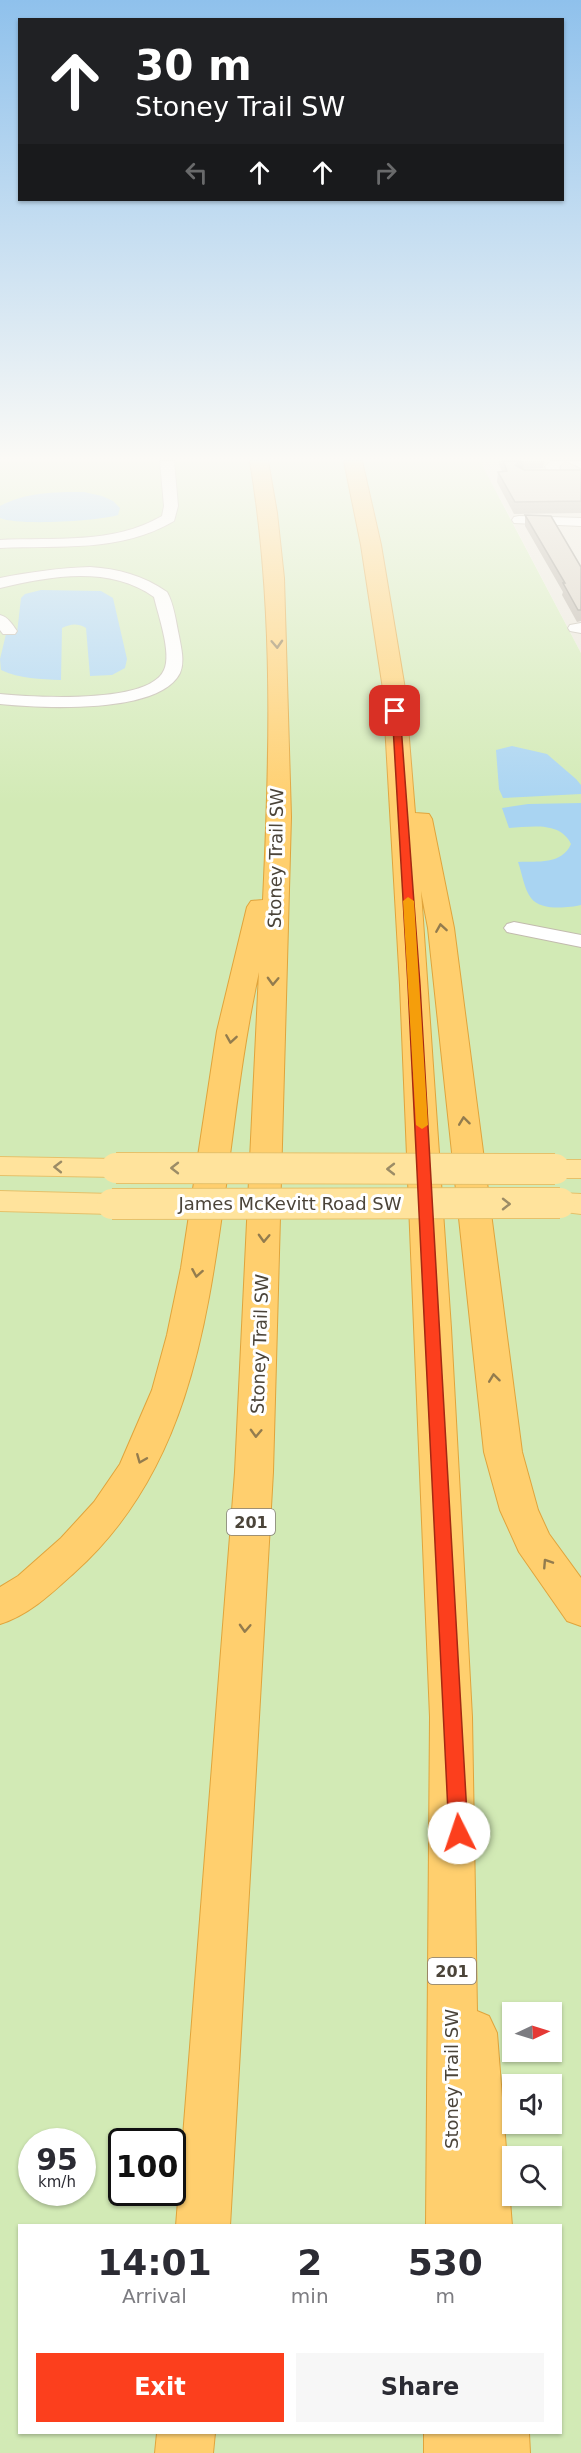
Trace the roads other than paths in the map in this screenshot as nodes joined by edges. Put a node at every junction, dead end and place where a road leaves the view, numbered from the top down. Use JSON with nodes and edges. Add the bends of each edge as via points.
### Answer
{"nodes":[{"id":1,"x":49,"y":575,"type":"edge"},
{"id":2,"x":117,"y":575,"type":"edge"},
{"id":3,"x":273,"y":575,"type":"edge"},
{"id":4,"x":376,"y":575,"type":"edge"},
{"id":5,"x":0,"y":583,"type":"edge"},
{"id":6,"x":394,"y":688,"type":"junction"},
{"id":7,"x":0,"y":699,"type":"edge"},
{"id":8,"x":279,"y":817,"type":"junction"},
{"id":9,"x":514,"y":928,"type":"dead end"},
{"id":10,"x":581,"y":941,"type":"edge"},
{"id":11,"x":0,"y":1166,"type":"edge"},
{"id":12,"x":568,"y":1169,"type":"edge"},
{"id":13,"x":0,"y":1201,"type":"edge"},
{"id":14,"x":570,"y":1204,"type":"edge"},
{"id":15,"x":0,"y":1608,"type":"edge"},
{"id":16,"x":581,"y":1611,"type":"edge"},
{"id":17,"x":451,"y":1717,"type":"junction"},
{"id":18,"x":203,"y":2224,"type":"edge"},
{"id":19,"x":453,"y":2224,"type":"edge"},
{"id":20,"x":485,"y":2224,"type":"edge"},
{"id":21,"x":186,"y":2434,"type":"edge"},
{"id":22,"x":453,"y":2434,"type":"edge"},
{"id":23,"x":500,"y":2434,"type":"edge"},
{"id":24,"x":184,"y":2453,"type":"edge"},
{"id":25,"x":453,"y":2453,"type":"edge"},
{"id":26,"x":501,"y":2453,"type":"edge"}],
"edges":[{"from":1,"to":5,"type":"street"},
{"from":2,"to":7,"type":"street","via":[[142,582],[160,595],[174,656],[172,673],[156,688],[124,698],[53,702]]},
{"from":3,"to":8,"type":"highway","name":"Stoney Trail SW","number":"201","one_way":true},
{"from":4,"to":6,"type":"highway","name":"Stoney Trail SW","number":"201"},
{"from":16,"to":6,"type":"highway","one_way":true,"via":[[533,1541],[519,1510],[503,1452],[441,928]]},
{"from":6,"to":17,"type":"highway","name":"Stoney Trail SW","number":"201","via":[[433,1328]]},
{"from":8,"to":15,"type":"highway","one_way":true,"via":[[232,1031],[198,1268],[170,1390],[137,1469],[108,1512],[75,1549],[32,1587]]},
{"from":8,"to":18,"type":"highway","name":"Stoney Trail SW","number":"201","one_way":true,"via":[[254,1483]]},
{"from":9,"to":10,"type":"street"},
{"from":12,"to":11,"type":"main road","name":"James McKevitt Road SW","one_way":true,"bridge":true},
{"from":13,"to":14,"type":"main road","name":"James McKevitt Road SW","one_way":true,"bridge":true},
{"from":17,"to":19,"type":"highway","name":"Stoney Trail SW","number":"201"},
{"from":17,"to":20,"type":"highway"},
{"from":21,"to":24,"type":"highway"},
{"from":22,"to":25,"type":"highway"},
{"from":23,"to":26,"type":"highway"}]}
